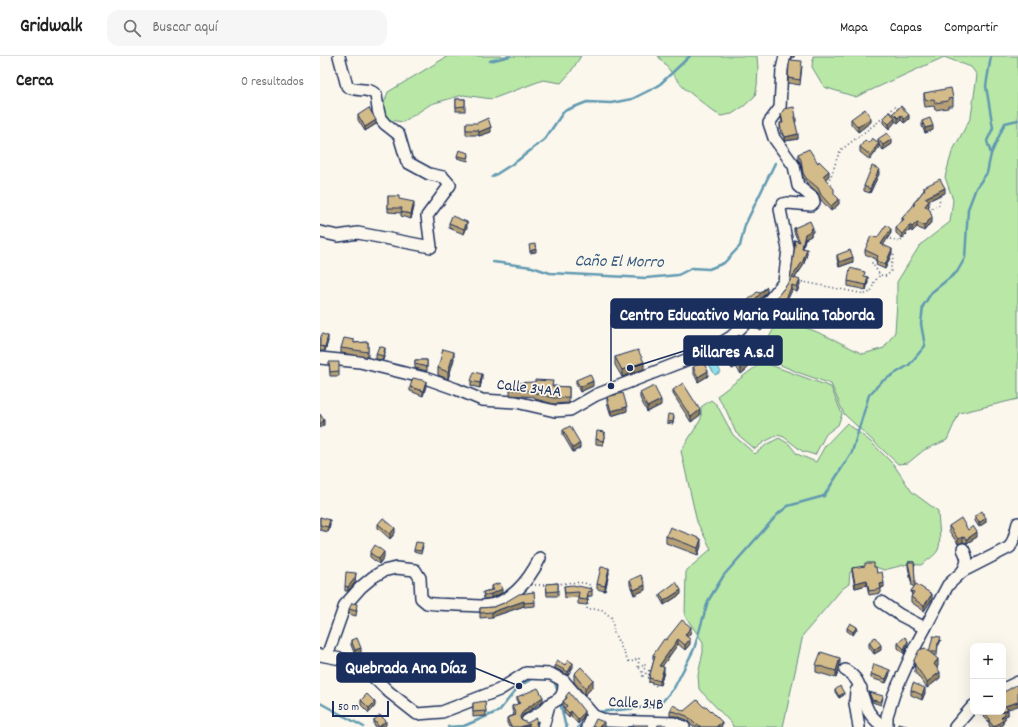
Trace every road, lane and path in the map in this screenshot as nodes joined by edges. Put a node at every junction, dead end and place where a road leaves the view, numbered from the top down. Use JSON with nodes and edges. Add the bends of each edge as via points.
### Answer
{"nodes":[{"id":1,"x":339,"y":56,"type":"edge"},
{"id":2,"x":785,"y":56,"type":"edge"},
{"id":3,"x":897,"y":105,"type":"dead end"},
{"id":4,"x":825,"y":184,"type":"edge"},
{"id":5,"x":940,"y":196,"type":"edge"},
{"id":6,"x":923,"y":213,"type":"edge"},
{"id":7,"x":915,"y":226,"type":"edge"},
{"id":8,"x":320,"y":232,"type":"edge"},
{"id":9,"x":890,"y":238,"type":"dead end"},
{"id":10,"x":894,"y":254,"type":"dead end"},
{"id":11,"x":873,"y":258,"type":"edge"},
{"id":12,"x":874,"y":262,"type":"junction"},
{"id":13,"x":876,"y":263,"type":"edge"},
{"id":14,"x":880,"y":275,"type":"junction"},
{"id":15,"x":785,"y":278,"type":"junction"},
{"id":16,"x":852,"y":288,"type":"dead end"},
{"id":17,"x":852,"y":291,"type":"junction"},
{"id":18,"x":320,"y":358,"type":"edge"},
{"id":19,"x":1018,"y":523,"type":"edge"},
{"id":20,"x":963,"y":549,"type":"dead end"},
{"id":21,"x":540,"y":558,"type":"dead end"},
{"id":22,"x":962,"y":571,"type":"junction"},
{"id":23,"x":524,"y":584,"type":"junction"},
{"id":24,"x":554,"y":584,"type":"edge"},
{"id":25,"x":549,"y":585,"type":"edge"},
{"id":26,"x":881,"y":602,"type":"dead end"},
{"id":27,"x":925,"y":628,"type":"junction"},
{"id":28,"x":324,"y":655,"type":"edge"},
{"id":29,"x":656,"y":664,"type":"edge"},
{"id":30,"x":650,"y":670,"type":"junction"},
{"id":31,"x":845,"y":670,"type":"dead end"},
{"id":32,"x":564,"y":681,"type":"junction"},
{"id":33,"x":1018,"y":682,"type":"edge"},
{"id":34,"x":657,"y":686,"type":"dead end"},
{"id":35,"x":861,"y":688,"type":"junction"},
{"id":36,"x":1006,"y":688,"type":"edge"},
{"id":37,"x":549,"y":705,"type":"junction"},
{"id":38,"x":970,"y":710,"type":"edge"},
{"id":39,"x":593,"y":715,"type":"junction"},
{"id":40,"x":527,"y":721,"type":"edge"},
{"id":41,"x":543,"y":727,"type":"edge"},
{"id":42,"x":587,"y":727,"type":"edge"},
{"id":43,"x":684,"y":727,"type":"edge"},
{"id":44,"x":859,"y":727,"type":"edge"},
{"id":45,"x":884,"y":727,"type":"edge"},
{"id":46,"x":887,"y":727,"type":"edge"},
{"id":47,"x":955,"y":727,"type":"edge"}],
"edges":[{"from":1,"to":8,"type":"street","via":[[346,86],[353,90],[370,91],[376,95],[380,118],[399,135],[407,162],[429,174],[443,177],[450,185],[427,216],[431,247],[358,233],[338,236]]},
{"from":2,"to":15,"type":"street","name":"Calle 34AA","via":[[780,108],[768,122],[774,138],[794,166],[798,186],[813,198],[814,202],[811,205],[783,204],[780,209],[788,249]]},
{"from":3,"to":4,"type":"path","via":[[842,149],[833,176]]},
{"from":5,"to":6,"type":"path","via":[[939,205]]},
{"from":7,"to":9,"type":"path","via":[[900,242]]},
{"from":10,"to":14,"type":"path","via":[[891,272],[886,276]]},
{"from":11,"to":12,"type":"path","via":[[876,260]]},
{"from":12,"to":13,"type":"path"},
{"from":12,"to":14,"type":"path","via":[[872,263]]},
{"from":14,"to":17,"type":"path","via":[[870,293]]},
{"from":15,"to":17,"type":"path"},
{"from":15,"to":18,"type":"street","name":"Calle 34AA","via":[[766,304],[730,337],[709,351],[596,395],[570,410],[555,411],[516,402],[482,400],[425,378],[360,362]]},
{"from":16,"to":17,"type":"path"},
{"from":19,"to":22,"type":"street","via":[[1010,546]]},
{"from":20,"to":22,"type":"street","via":[[967,562]]},
{"from":21,"to":23,"type":"street"},
{"from":22,"to":27,"type":"street","via":[[948,585]]},
{"from":23,"to":25,"type":"path"},
{"from":23,"to":28,"type":"street","via":[[504,600],[488,606],[430,604],[421,598],[420,578],[415,570],[396,568],[384,571],[361,587],[345,604]]},
{"from":24,"to":30,"type":"path","via":[[590,584],[587,609],[601,610],[612,618],[614,633],[628,661],[639,658],[638,670],[645,664],[643,676]]},
{"from":26,"to":27,"type":"street"},
{"from":27,"to":46,"type":"street","via":[[894,694],[887,716]]},
{"from":28,"to":32,"type":"street","name":"Calle 34B","via":[[346,660],[370,673],[417,714],[442,712],[499,690],[526,673],[551,674]]},
{"from":29,"to":30,"type":"path"},
{"from":30,"to":34,"type":"path","via":[[649,683]]},
{"from":31,"to":35,"type":"street"},
{"from":32,"to":37,"type":"street","via":[[560,698]]},
{"from":32,"to":39,"type":"street","name":"Calle 34B"},
{"from":33,"to":36,"type":"street"},
{"from":35,"to":44,"type":"street","via":[[856,691],[855,703]]},
{"from":35,"to":45,"type":"street","via":[[866,708],[876,722]]},
{"from":37,"to":40,"type":"street"},
{"from":37,"to":41,"type":"street"},
{"from":38,"to":47,"type":"street"},
{"from":39,"to":42,"type":"street"},
{"from":39,"to":43,"type":"street","name":"Calle 34B","via":[[607,721],[674,722]]}]}
